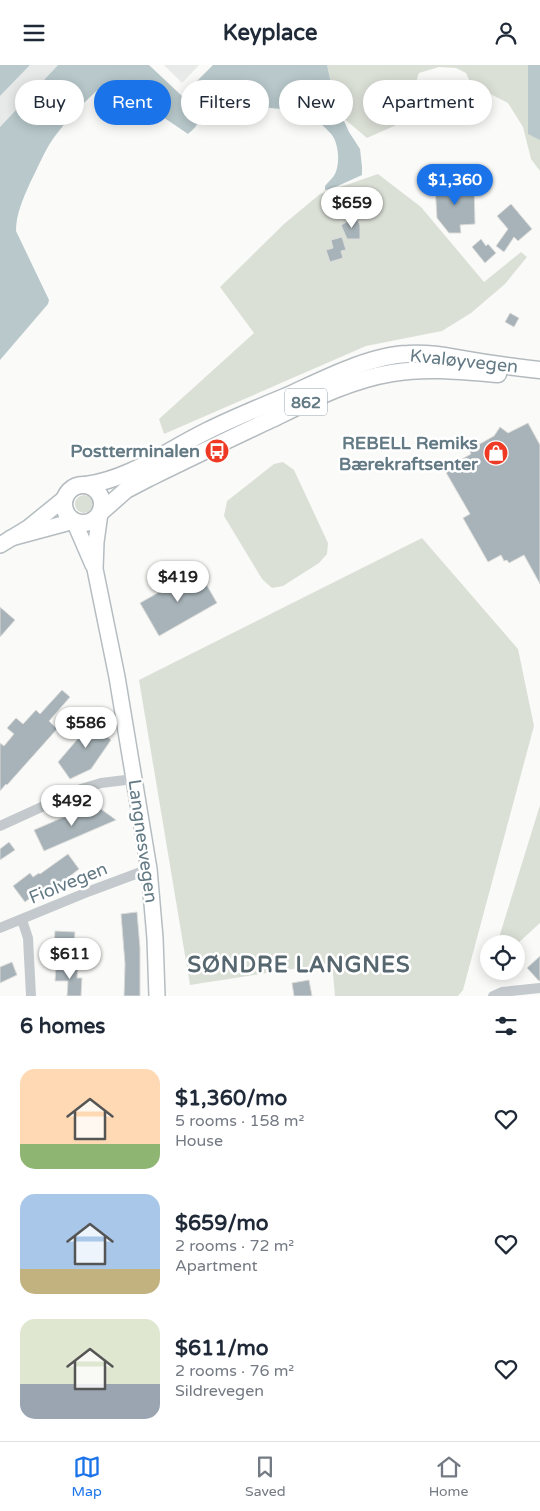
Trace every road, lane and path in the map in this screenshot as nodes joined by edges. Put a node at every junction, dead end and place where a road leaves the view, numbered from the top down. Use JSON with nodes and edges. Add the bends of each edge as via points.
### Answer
{"nodes":[{"id":1,"x":539,"y":372,"type":"edge"},
{"id":2,"x":86,"y":485,"type":"junction"},
{"id":3,"x":65,"y":498,"type":"junction"},
{"id":4,"x":100,"y":513,"type":"junction"},
{"id":5,"x":74,"y":521,"type":"junction"},
{"id":6,"x":6,"y":541,"type":"edge"},
{"id":7,"x":95,"y":569,"type":"junction"},
{"id":8,"x":134,"y":779,"type":"junction"},
{"id":9,"x":0,"y":826,"type":"edge"},
{"id":10,"x":149,"y":869,"type":"junction"},
{"id":11,"x":22,"y":920,"type":"junction"},
{"id":12,"x":0,"y":928,"type":"edge"},
{"id":13,"x":540,"y":988,"type":"edge"},
{"id":14,"x":31,"y":996,"type":"edge"},
{"id":15,"x":157,"y":996,"type":"edge"},
{"id":16,"x":493,"y":996,"type":"edge"}],
"edges":[{"from":1,"to":2,"type":"main road","name":"Kvaløyvegen","number":"862","via":[[427,353],[388,356],[322,380],[206,431],[112,479]]},
{"from":1,"to":4,"type":"main road","name":"Kvaløyvegen","number":"862","via":[[429,370],[373,377],[292,408],[149,478],[126,490]]},
{"from":2,"to":3,"type":"main road","number":"862","via":[[73,488]]},
{"from":2,"to":4,"type":"main road","via":[[101,498]]},
{"from":3,"to":5,"type":"main road","via":[[64,509]]},
{"from":3,"to":6,"type":"street"},
{"from":4,"to":5,"type":"main road","number":"862","via":[[85,523]]},
{"from":4,"to":7,"type":"street","name":"Langnesvegen"},
{"from":5,"to":6,"type":"street"},
{"from":5,"to":7,"type":"street","name":"Langnesvegen"},
{"from":7,"to":8,"type":"street","name":"Langnesvegen","via":[[118,677]]},
{"from":8,"to":9,"type":"street","via":[[81,789]]},
{"from":8,"to":10,"type":"street","name":"Langnesvegen"},
{"from":10,"to":11,"type":"street","name":"Fiolvegen"},
{"from":10,"to":15,"type":"street","name":"Langnesvegen"},
{"from":11,"to":12,"type":"street","name":"Fiolvegen"},
{"from":11,"to":14,"type":"street","via":[[28,938]]},
{"from":13,"to":16,"type":"street"}]}
